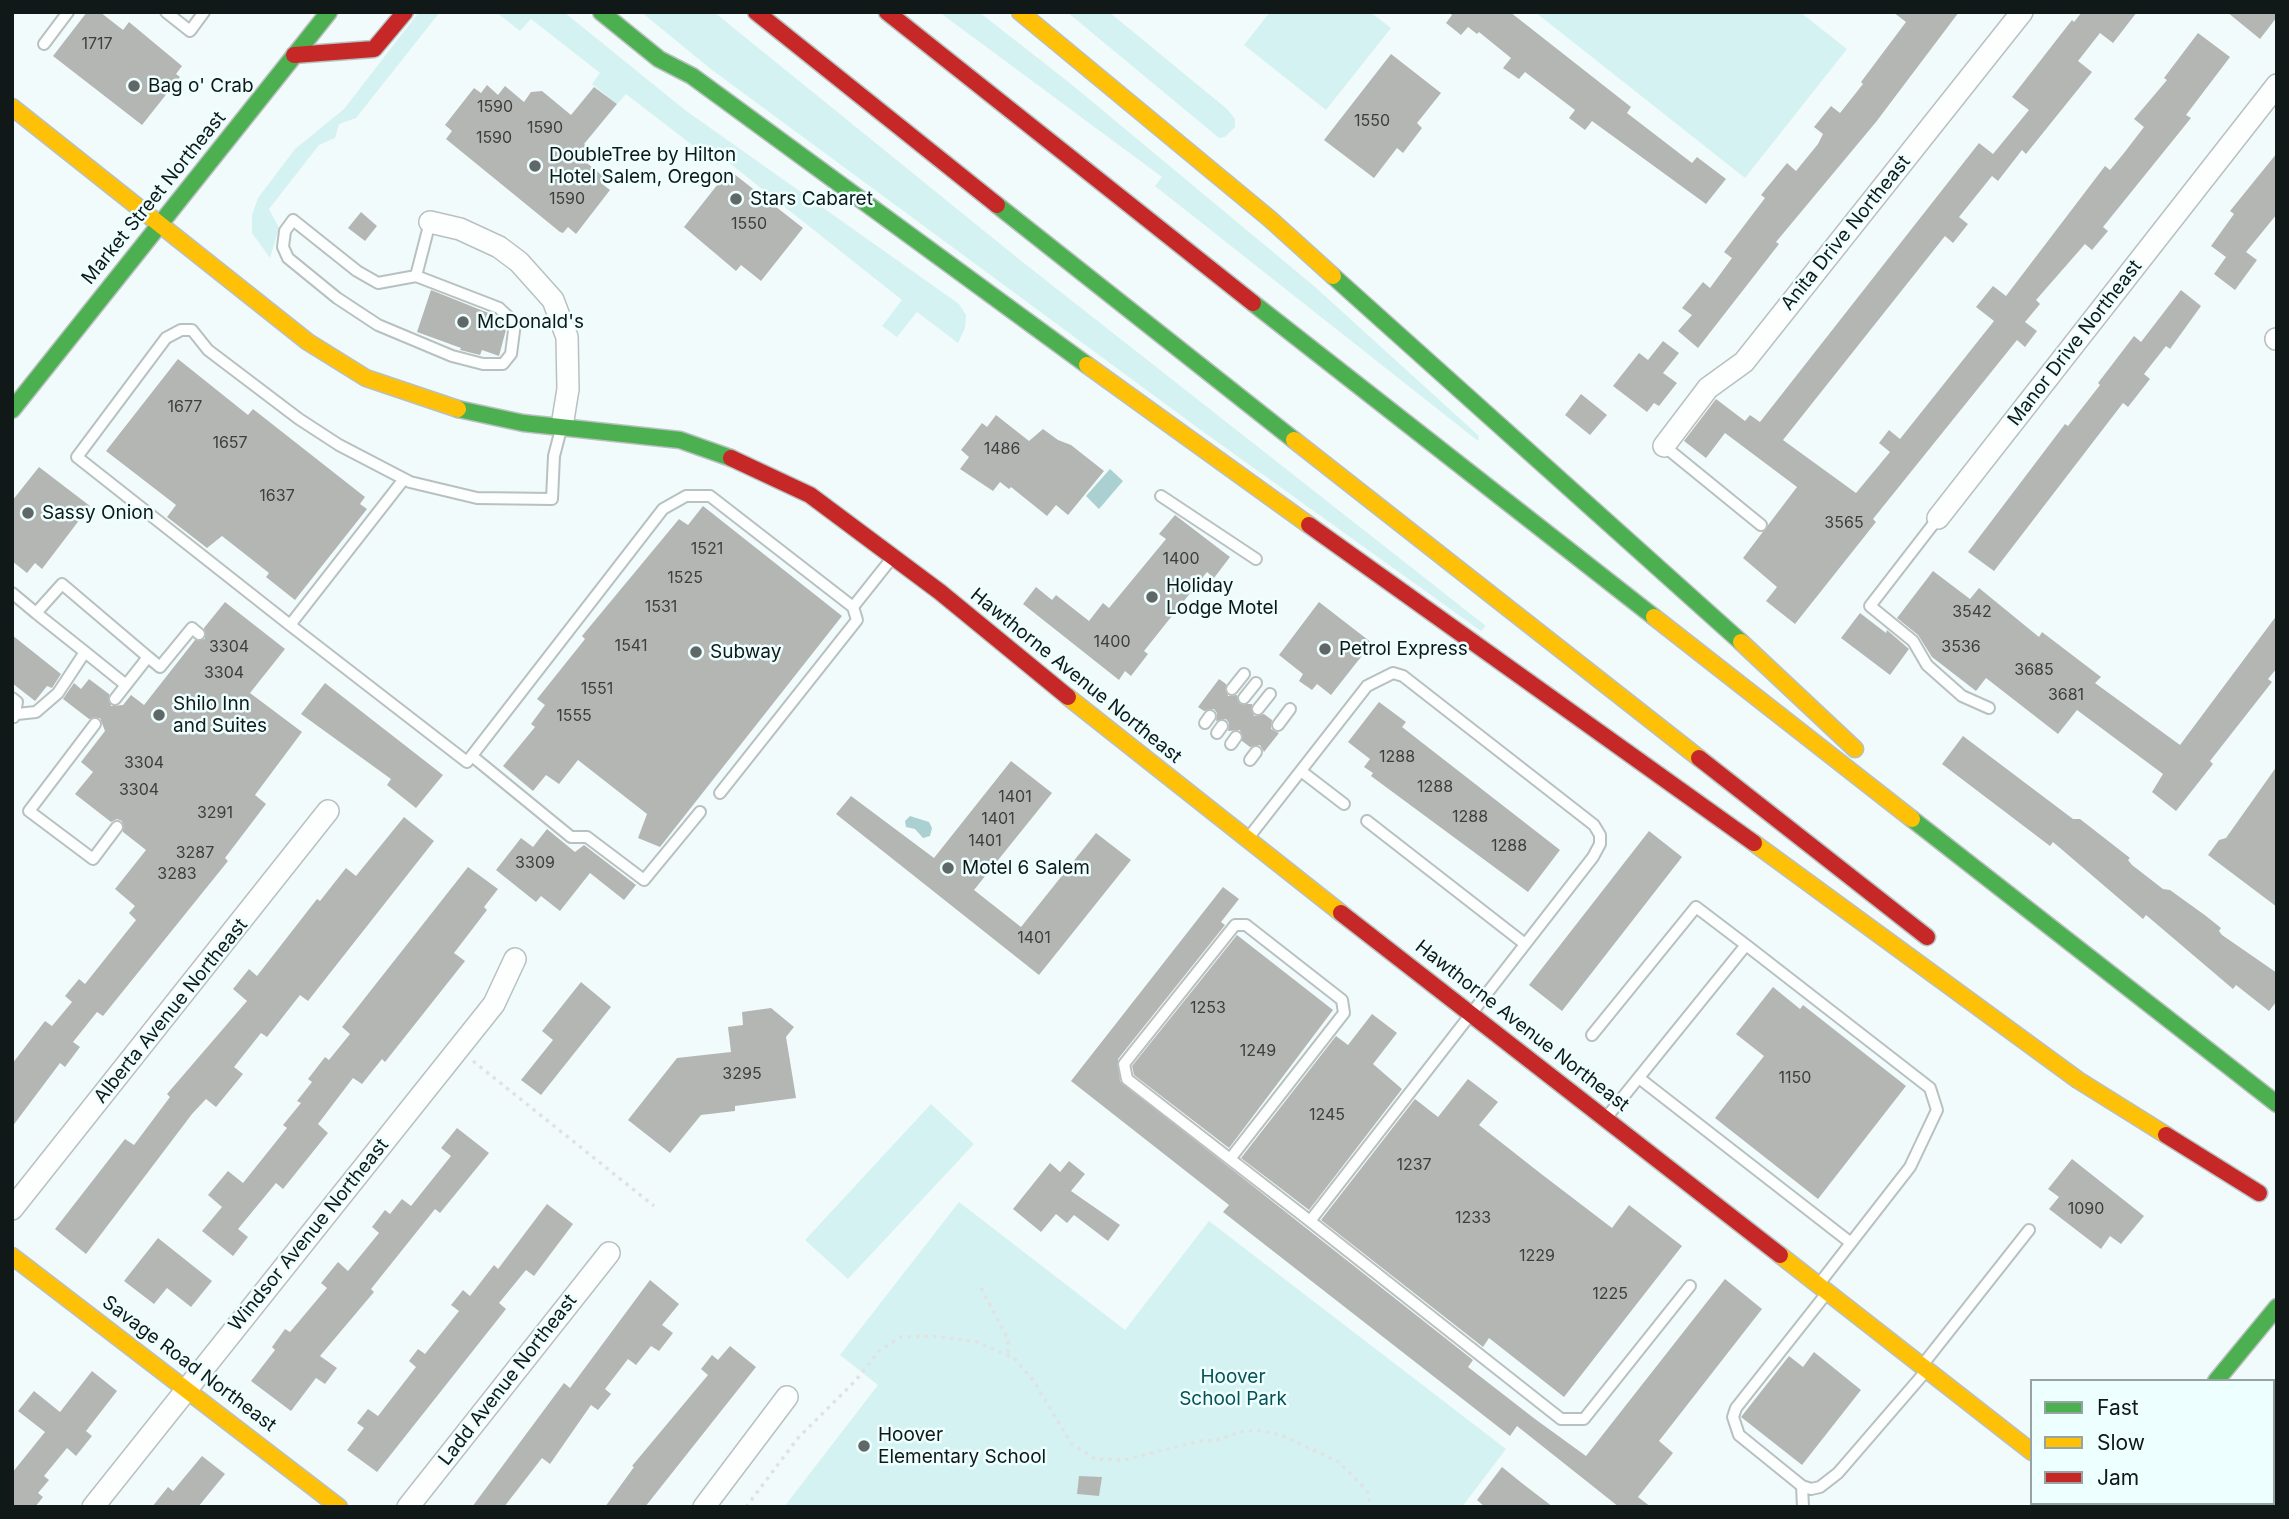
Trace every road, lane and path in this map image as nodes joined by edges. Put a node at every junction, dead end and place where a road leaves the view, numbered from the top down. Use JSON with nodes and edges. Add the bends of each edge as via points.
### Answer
{"nodes":[{"id":1,"x":68,"y":12,"type":"edge"},
{"id":2,"x":166,"y":12,"type":"edge"},
{"id":3,"x":204,"y":12,"type":"edge"},
{"id":4,"x":328,"y":12,"type":"edge"},
{"id":5,"x":405,"y":12,"type":"edge"},
{"id":6,"x":601,"y":12,"type":"edge"},
{"id":7,"x":624,"y":12,"type":"edge"},
{"id":8,"x":756,"y":12,"type":"edge"},
{"id":9,"x":887,"y":12,"type":"edge"},
{"id":10,"x":1020,"y":12,"type":"edge"},
{"id":11,"x":2022,"y":12,"type":"edge"},
{"id":12,"x":44,"y":44,"type":"dead end"},
{"id":13,"x":294,"y":55,"type":"junction"},
{"id":14,"x":692,"y":76,"type":"junction"},
{"id":15,"x":2277,"y":85,"type":"edge"},
{"id":16,"x":12,"y":107,"type":"edge"},
{"id":17,"x":430,"y":222,"type":"joint"},
{"id":18,"x":157,"y":224,"type":"junction"},
{"id":19,"x":416,"y":276,"type":"junction"},
{"id":20,"x":12,"y":410,"type":"edge"},
{"id":21,"x":562,"y":426,"type":"junction"},
{"id":22,"x":1664,"y":446,"type":"joint"},
{"id":23,"x":404,"y":479,"type":"junction"},
{"id":24,"x":1161,"y":496,"type":"dead end"},
{"id":25,"x":1938,"y":517,"type":"joint"},
{"id":26,"x":1761,"y":525,"type":"dead end"},
{"id":27,"x":894,"y":556,"type":"junction"},
{"id":28,"x":1256,"y":559,"type":"dead end"},
{"id":29,"x":12,"y":593,"type":"edge"},
{"id":30,"x":853,"y":607,"type":"junction"},
{"id":31,"x":36,"y":613,"type":"junction"},
{"id":32,"x":290,"y":625,"type":"junction"},
{"id":33,"x":200,"y":634,"type":"dead end"},
{"id":34,"x":85,"y":652,"type":"junction"},
{"id":35,"x":148,"y":657,"type":"junction"},
{"id":36,"x":1244,"y":674,"type":"dead end"},
{"id":37,"x":1256,"y":683,"type":"dead end"},
{"id":38,"x":126,"y":685,"type":"junction"},
{"id":39,"x":1232,"y":689,"type":"dead end"},
{"id":40,"x":1270,"y":694,"type":"dead end"},
{"id":41,"x":12,"y":698,"type":"edge"},
{"id":42,"x":1244,"y":698,"type":"dead end"},
{"id":43,"x":115,"y":699,"type":"dead end"},
{"id":44,"x":1989,"y":708,"type":"dead end"},
{"id":45,"x":1258,"y":709,"type":"dead end"},
{"id":46,"x":1290,"y":709,"type":"dead end"},
{"id":47,"x":14,"y":717,"type":"edge"},
{"id":48,"x":96,"y":724,"type":"dead end"},
{"id":49,"x":1278,"y":725,"type":"dead end"},
{"id":50,"x":472,"y":756,"type":"junction"},
{"id":51,"x":1301,"y":771,"type":"junction"},
{"id":52,"x":720,"y":793,"type":"dead end"},
{"id":53,"x":1344,"y":804,"type":"dead end"},
{"id":54,"x":328,"y":811,"type":"dead end"},
{"id":55,"x":700,"y":812,"type":"dead end"},
{"id":56,"x":1367,"y":821,"type":"dead end"},
{"id":57,"x":117,"y":827,"type":"dead end"},
{"id":58,"x":1247,"y":839,"type":"junction"},
{"id":59,"x":1945,"y":845,"type":"junction"},
{"id":60,"x":1525,"y":944,"type":"junction"},
{"id":61,"x":1746,"y":945,"type":"junction"},
{"id":62,"x":1940,"y":946,"type":"dead end"},
{"id":63,"x":515,"y":959,"type":"dead end"},
{"id":64,"x":1471,"y":1013,"type":"junction"},
{"id":65,"x":1592,"y":1034,"type":"dead end"},
{"id":66,"x":457,"y":1049,"type":"junction"},
{"id":67,"x":1639,"y":1078,"type":"junction"},
{"id":68,"x":2127,"y":1091,"type":"dead end"},
{"id":69,"x":2277,"y":1104,"type":"edge"},
{"id":70,"x":1606,"y":1118,"type":"junction"},
{"id":71,"x":1230,"y":1159,"type":"junction"},
{"id":72,"x":654,"y":1206,"type":"dead end"},
{"id":73,"x":12,"y":1209,"type":"edge"},
{"id":74,"x":1310,"y":1221,"type":"junction"},
{"id":75,"x":2029,"y":1230,"type":"dead end"},
{"id":76,"x":1851,"y":1243,"type":"junction"},
{"id":77,"x":609,"y":1253,"type":"dead end"},
{"id":78,"x":12,"y":1256,"type":"edge"},
{"id":79,"x":1690,"y":1286,"type":"dead end"},
{"id":80,"x":982,"y":1288,"type":"dead end"},
{"id":81,"x":1823,"y":1288,"type":"junction"},
{"id":82,"x":2277,"y":1307,"type":"edge"},
{"id":83,"x":1008,"y":1355,"type":"junction"},
{"id":84,"x":1925,"y":1368,"type":"junction"},
{"id":85,"x":2218,"y":1379,"type":"edge"},
{"id":86,"x":186,"y":1388,"type":"junction"},
{"id":87,"x":788,"y":1397,"type":"dead end"},
{"id":88,"x":2030,"y":1450,"type":"edge"},
{"id":89,"x":1802,"y":1486,"type":"junction"},
{"id":90,"x":337,"y":1506,"type":"edge"},
{"id":91,"x":93,"y":1507,"type":"edge"},
{"id":92,"x":408,"y":1507,"type":"edge"},
{"id":93,"x":704,"y":1507,"type":"edge"},
{"id":94,"x":746,"y":1507,"type":"edge"},
{"id":95,"x":1371,"y":1507,"type":"edge"},
{"id":96,"x":1803,"y":1507,"type":"edge"}],
"edges":[{"from":1,"to":12,"type":"lane"},
{"from":2,"to":3,"type":"lane","via":[[190,31]]},
{"from":4,"to":13,"type":"main road","name":"Market Street Northeast"},
{"from":5,"to":13,"type":"main road","via":[[374,49]]},
{"from":6,"to":14,"type":"main road","via":[[659,59]]},
{"from":7,"to":14,"type":"main road"},
{"from":8,"to":62,"type":"main road"},
{"from":9,"to":59,"type":"main road"},
{"from":10,"to":59,"type":"main road","via":[[1290,236],[1816,709]]},
{"from":11,"to":22,"type":"street","name":"Anita Drive Northeast","via":[[1744,362],[1708,388]]},
{"from":13,"to":18,"type":"main road","name":"Market Street Northeast"},
{"from":14,"to":68,"type":"main road","via":[[908,237],[2078,1080],[2263,1197]]},
{"from":15,"to":25,"type":"street","name":"Manor Drive Northeast"},
{"from":16,"to":18,"type":"main road","name":"Hawthorne Avenue Northeast"},
{"from":17,"to":19,"type":"lane"},
{"from":17,"to":21,"type":"street","via":[[460,229],[499,247],[553,300],[567,337],[568,389]]},
{"from":18,"to":20,"type":"main road","name":"Market Street Northeast"},
{"from":18,"to":21,"type":"main road","name":"Hawthorne Avenue Northeast","via":[[308,342],[366,378],[451,407],[523,423]]},
{"from":19,"to":19,"type":"lane","via":[[499,308],[515,323],[511,354],[503,364],[483,364],[419,344],[378,325],[288,258],[283,247],[285,231],[293,220],[378,283]]},
{"from":21,"to":23,"type":"lane","via":[[554,456],[552,499],[477,498]]},
{"from":21,"to":27,"type":"main road","name":"Hawthorne Avenue Northeast","via":[[680,440],[746,463],[810,495]]},
{"from":22,"to":26,"type":"lane"},
{"from":23,"to":32,"type":"lane"},
{"from":23,"to":32,"type":"lane","via":[[299,419],[208,350],[192,330],[166,338],[76,457]]},
{"from":24,"to":28,"type":"lane"},
{"from":25,"to":44,"type":"lane","name":"Manor Drive Northeast","via":[[1870,606],[1913,641],[1927,665],[1962,696]]},
{"from":27,"to":30,"type":"lane"},
{"from":27,"to":58,"type":"main road","name":"Hawthorne Avenue Northeast"},
{"from":29,"to":31,"type":"lane"},
{"from":30,"to":50,"type":"lane","via":[[709,496],[686,496],[663,509]]},
{"from":30,"to":52,"type":"lane","via":[[857,620]]},
{"from":31,"to":34,"type":"lane"},
{"from":31,"to":35,"type":"lane","via":[[62,584]]},
{"from":32,"to":50,"type":"lane","via":[[467,762]]},
{"from":33,"to":35,"type":"lane","via":[[192,628],[160,667]]},
{"from":34,"to":38,"type":"lane"},
{"from":34,"to":47,"type":"lane","via":[[58,693],[36,712]]},
{"from":35,"to":38,"type":"lane"},
{"from":36,"to":39,"type":"lane"},
{"from":37,"to":42,"type":"lane"},
{"from":38,"to":43,"type":"lane"},
{"from":40,"to":45,"type":"lane"},
{"from":41,"to":47,"type":"lane","via":[[17,702]]},
{"from":46,"to":49,"type":"lane"},
{"from":48,"to":57,"type":"lane","via":[[29,811],[93,859]]},
{"from":50,"to":55,"type":"lane","via":[[571,837],[587,837],[644,880]]},
{"from":51,"to":53,"type":"lane"},
{"from":51,"to":58,"type":"lane"},
{"from":51,"to":60,"type":"lane","via":[[1367,686],[1382,676],[1403,676],[1601,835],[1593,857]]},
{"from":54,"to":73,"type":"street","name":"Alberta Avenue Northeast"},
{"from":56,"to":60,"type":"lane"},
{"from":58,"to":64,"type":"main road","name":"Hawthorne Avenue Northeast"},
{"from":59,"to":69,"type":"main road"},
{"from":60,"to":64,"type":"lane"},
{"from":61,"to":65,"type":"lane","via":[[1696,907]]},
{"from":61,"to":67,"type":"lane"},
{"from":61,"to":76,"type":"lane","via":[[1930,1088],[1937,1110],[1910,1167]]},
{"from":63,"to":66,"type":"street","name":"Windsor Avenue Northeast","via":[[494,1004]]},
{"from":64,"to":70,"type":"main road","name":"Hawthorne Avenue Northeast"},
{"from":64,"to":74,"type":"lane"},
{"from":66,"to":72,"type":"path"},
{"from":66,"to":86,"type":"street","name":"Windsor Avenue Northeast"},
{"from":67,"to":70,"type":"lane"},
{"from":67,"to":76,"type":"lane"},
{"from":70,"to":81,"type":"main road","name":"Hawthorne Avenue Northeast"},
{"from":71,"to":71,"type":"lane","via":[[1127,1079],[1124,1064],[1235,925],[1246,925],[1342,1000],[1344,1013]]},
{"from":71,"to":74,"type":"lane"},
{"from":74,"to":79,"type":"lane","via":[[1561,1419],[1584,1419]]},
{"from":75,"to":84,"type":"lane"},
{"from":76,"to":81,"type":"lane"},
{"from":77,"to":92,"type":"street","name":"Ladd Avenue Northeast"},
{"from":78,"to":86,"type":"main road","name":"Savage Road Northeast"},
{"from":80,"to":83,"type":"path","via":[[1008,1339]]},
{"from":81,"to":84,"type":"main road","name":"Hawthorne Avenue Northeast"},
{"from":81,"to":89,"type":"lane","via":[[1733,1417],[1739,1435]]},
{"from":82,"to":85,"type":"main road"},
{"from":83,"to":94,"type":"path","via":[[957,1337],[901,1337],[880,1350],[798,1438]]},
{"from":83,"to":95,"type":"path","via":[[1033,1380],[1071,1443],[1095,1459],[1124,1460],[1255,1430],[1281,1435],[1339,1462],[1367,1491]]},
{"from":84,"to":88,"type":"main road","name":"Hawthorne Avenue Northeast"},
{"from":84,"to":89,"type":"lane","via":[[1838,1473],[1820,1487]]},
{"from":86,"to":90,"type":"main road","name":"Savage Road Northeast"},
{"from":86,"to":91,"type":"street","name":"Windsor Avenue Northeast"},
{"from":87,"to":93,"type":"street"},
{"from":89,"to":96,"type":"lane"}]}
